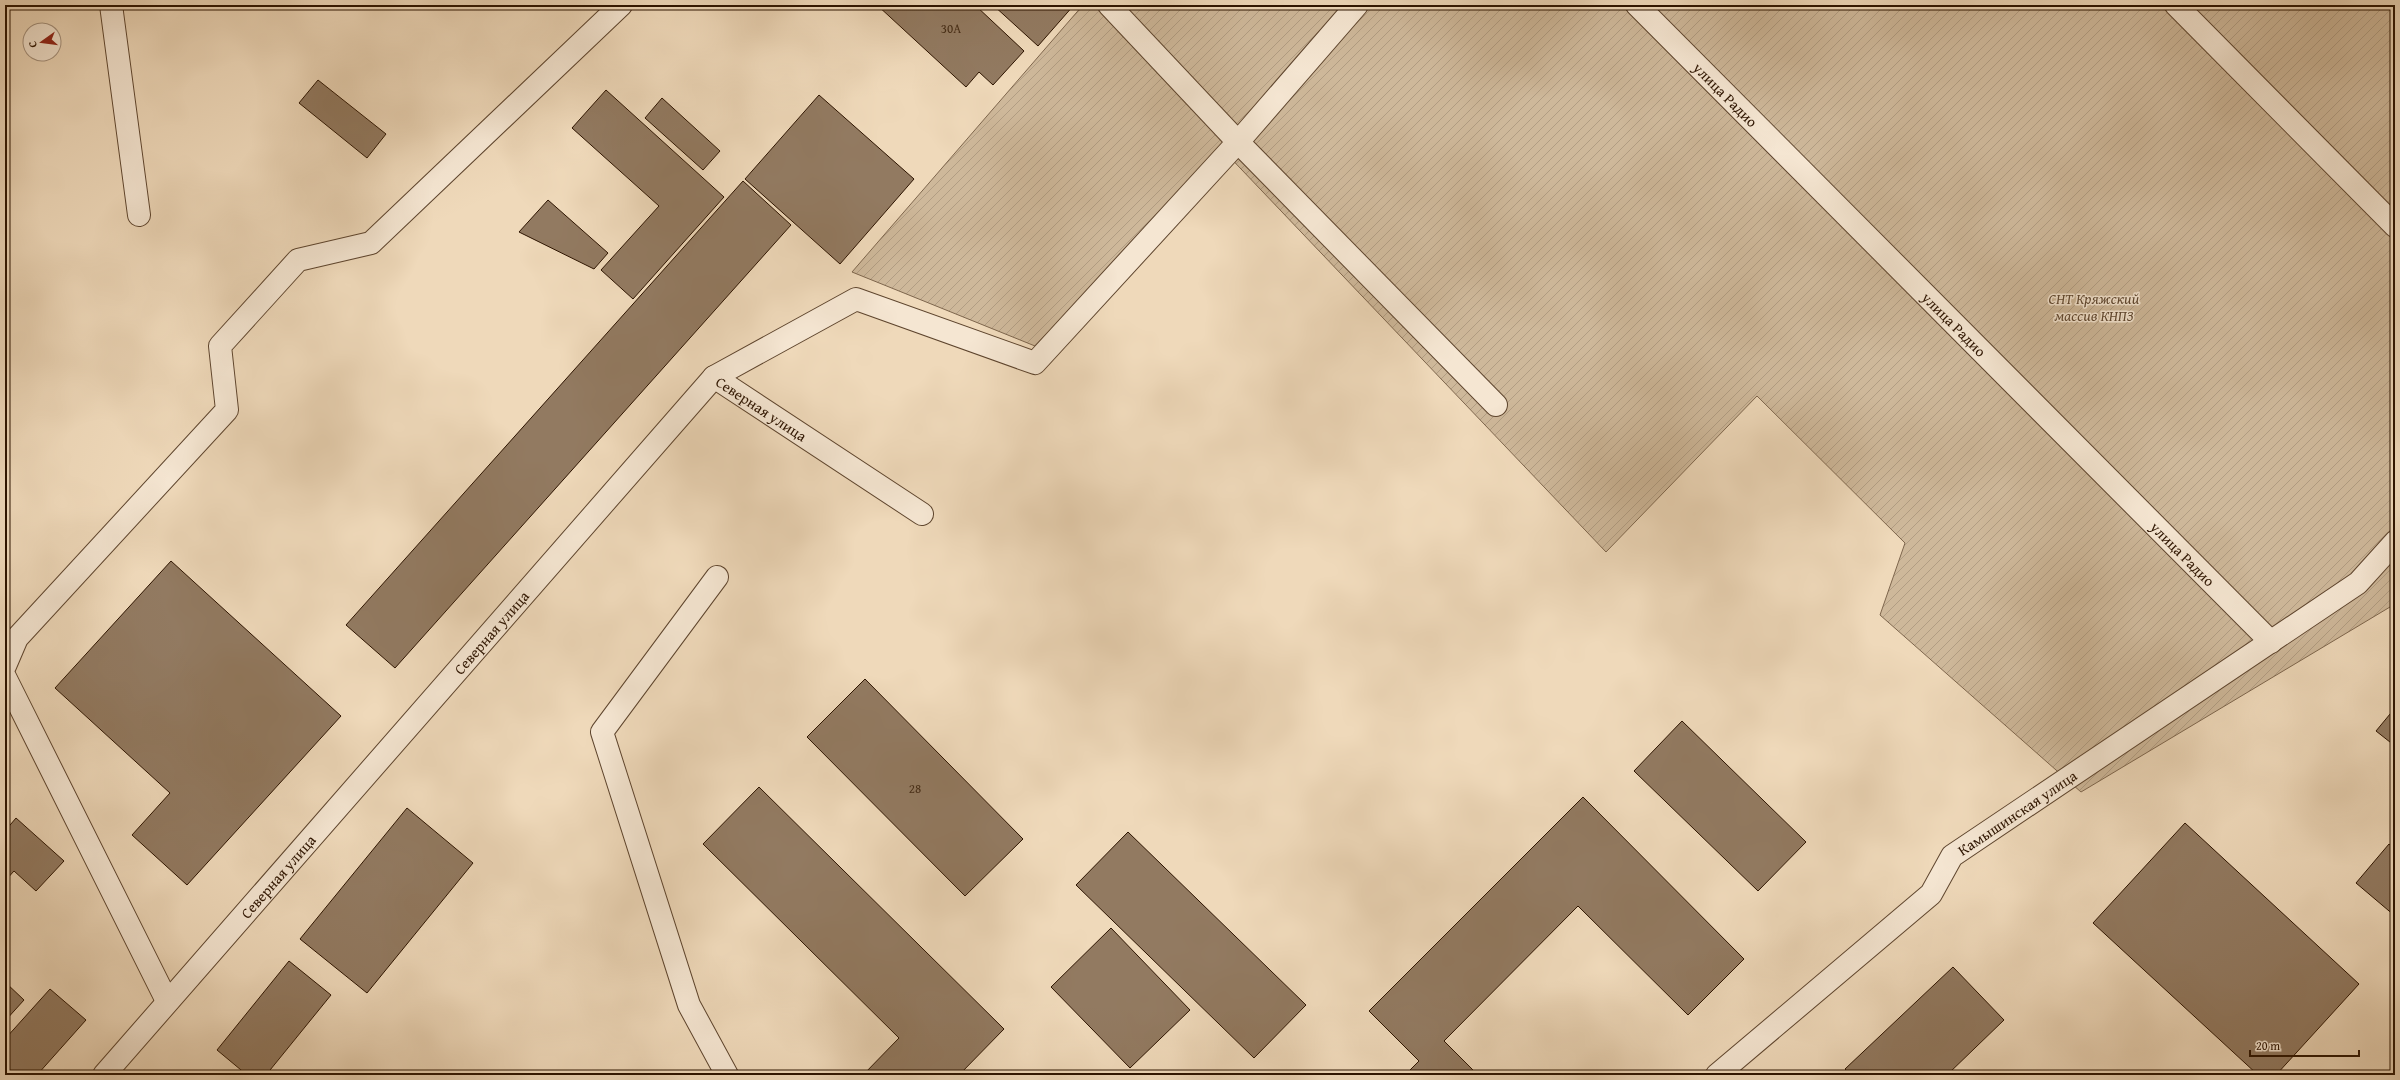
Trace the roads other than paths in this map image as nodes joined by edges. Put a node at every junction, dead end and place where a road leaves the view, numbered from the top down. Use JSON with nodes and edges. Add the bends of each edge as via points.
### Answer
{"nodes":[{"id":1,"x":111,"y":5,"type":"edge"},
{"id":2,"x":621,"y":5,"type":"edge"},
{"id":3,"x":1109,"y":5,"type":"edge"},
{"id":4,"x":1357,"y":5,"type":"edge"},
{"id":5,"x":1637,"y":5,"type":"edge"},
{"id":6,"x":2176,"y":5,"type":"edge"},
{"id":7,"x":1238,"y":142,"type":"junction"},
{"id":8,"x":140,"y":215,"type":"dead end"},
{"id":9,"x":2395,"y":226,"type":"edge"},
{"id":10,"x":714,"y":378,"type":"junction"},
{"id":11,"x":1496,"y":405,"type":"dead end"},
{"id":12,"x":922,"y":514,"type":"dead end"},
{"id":13,"x":2395,"y":542,"type":"edge"},
{"id":14,"x":717,"y":577,"type":"dead end"},
{"id":15,"x":2271,"y":642,"type":"junction"},
{"id":16,"x":5,"y":666,"type":"edge"},
{"id":17,"x":5,"y":677,"type":"edge"},
{"id":18,"x":166,"y":1001,"type":"junction"},
{"id":19,"x":104,"y":1075,"type":"edge"},
{"id":20,"x":727,"y":1075,"type":"edge"},
{"id":21,"x":1718,"y":1075,"type":"edge"}],
"edges":[{"from":1,"to":8,"type":"street"},
{"from":2,"to":16,"type":"street","via":[[371,243],[298,260],[220,346],[227,410],[17,638]]},
{"from":3,"to":7,"type":"street"},
{"from":4,"to":7,"type":"street"},
{"from":5,"to":15,"type":"street","name":"улица Радио"},
{"from":6,"to":9,"type":"street"},
{"from":7,"to":10,"type":"street","via":[[1035,363],[856,299]]},
{"from":7,"to":11,"type":"street"},
{"from":10,"to":12,"type":"street","name":"Северная улица"},
{"from":10,"to":18,"type":"street","name":"Северная улица"},
{"from":13,"to":15,"type":"street","name":"Камышинская улица","via":[[2358,583]]},
{"from":14,"to":20,"type":"street","via":[[602,732],[689,1005]]},
{"from":15,"to":21,"type":"street","name":"Камышинская улица","via":[[1952,856],[1931,894]]},
{"from":17,"to":18,"type":"street"},
{"from":18,"to":19,"type":"street","name":"Северная улица"}]}
